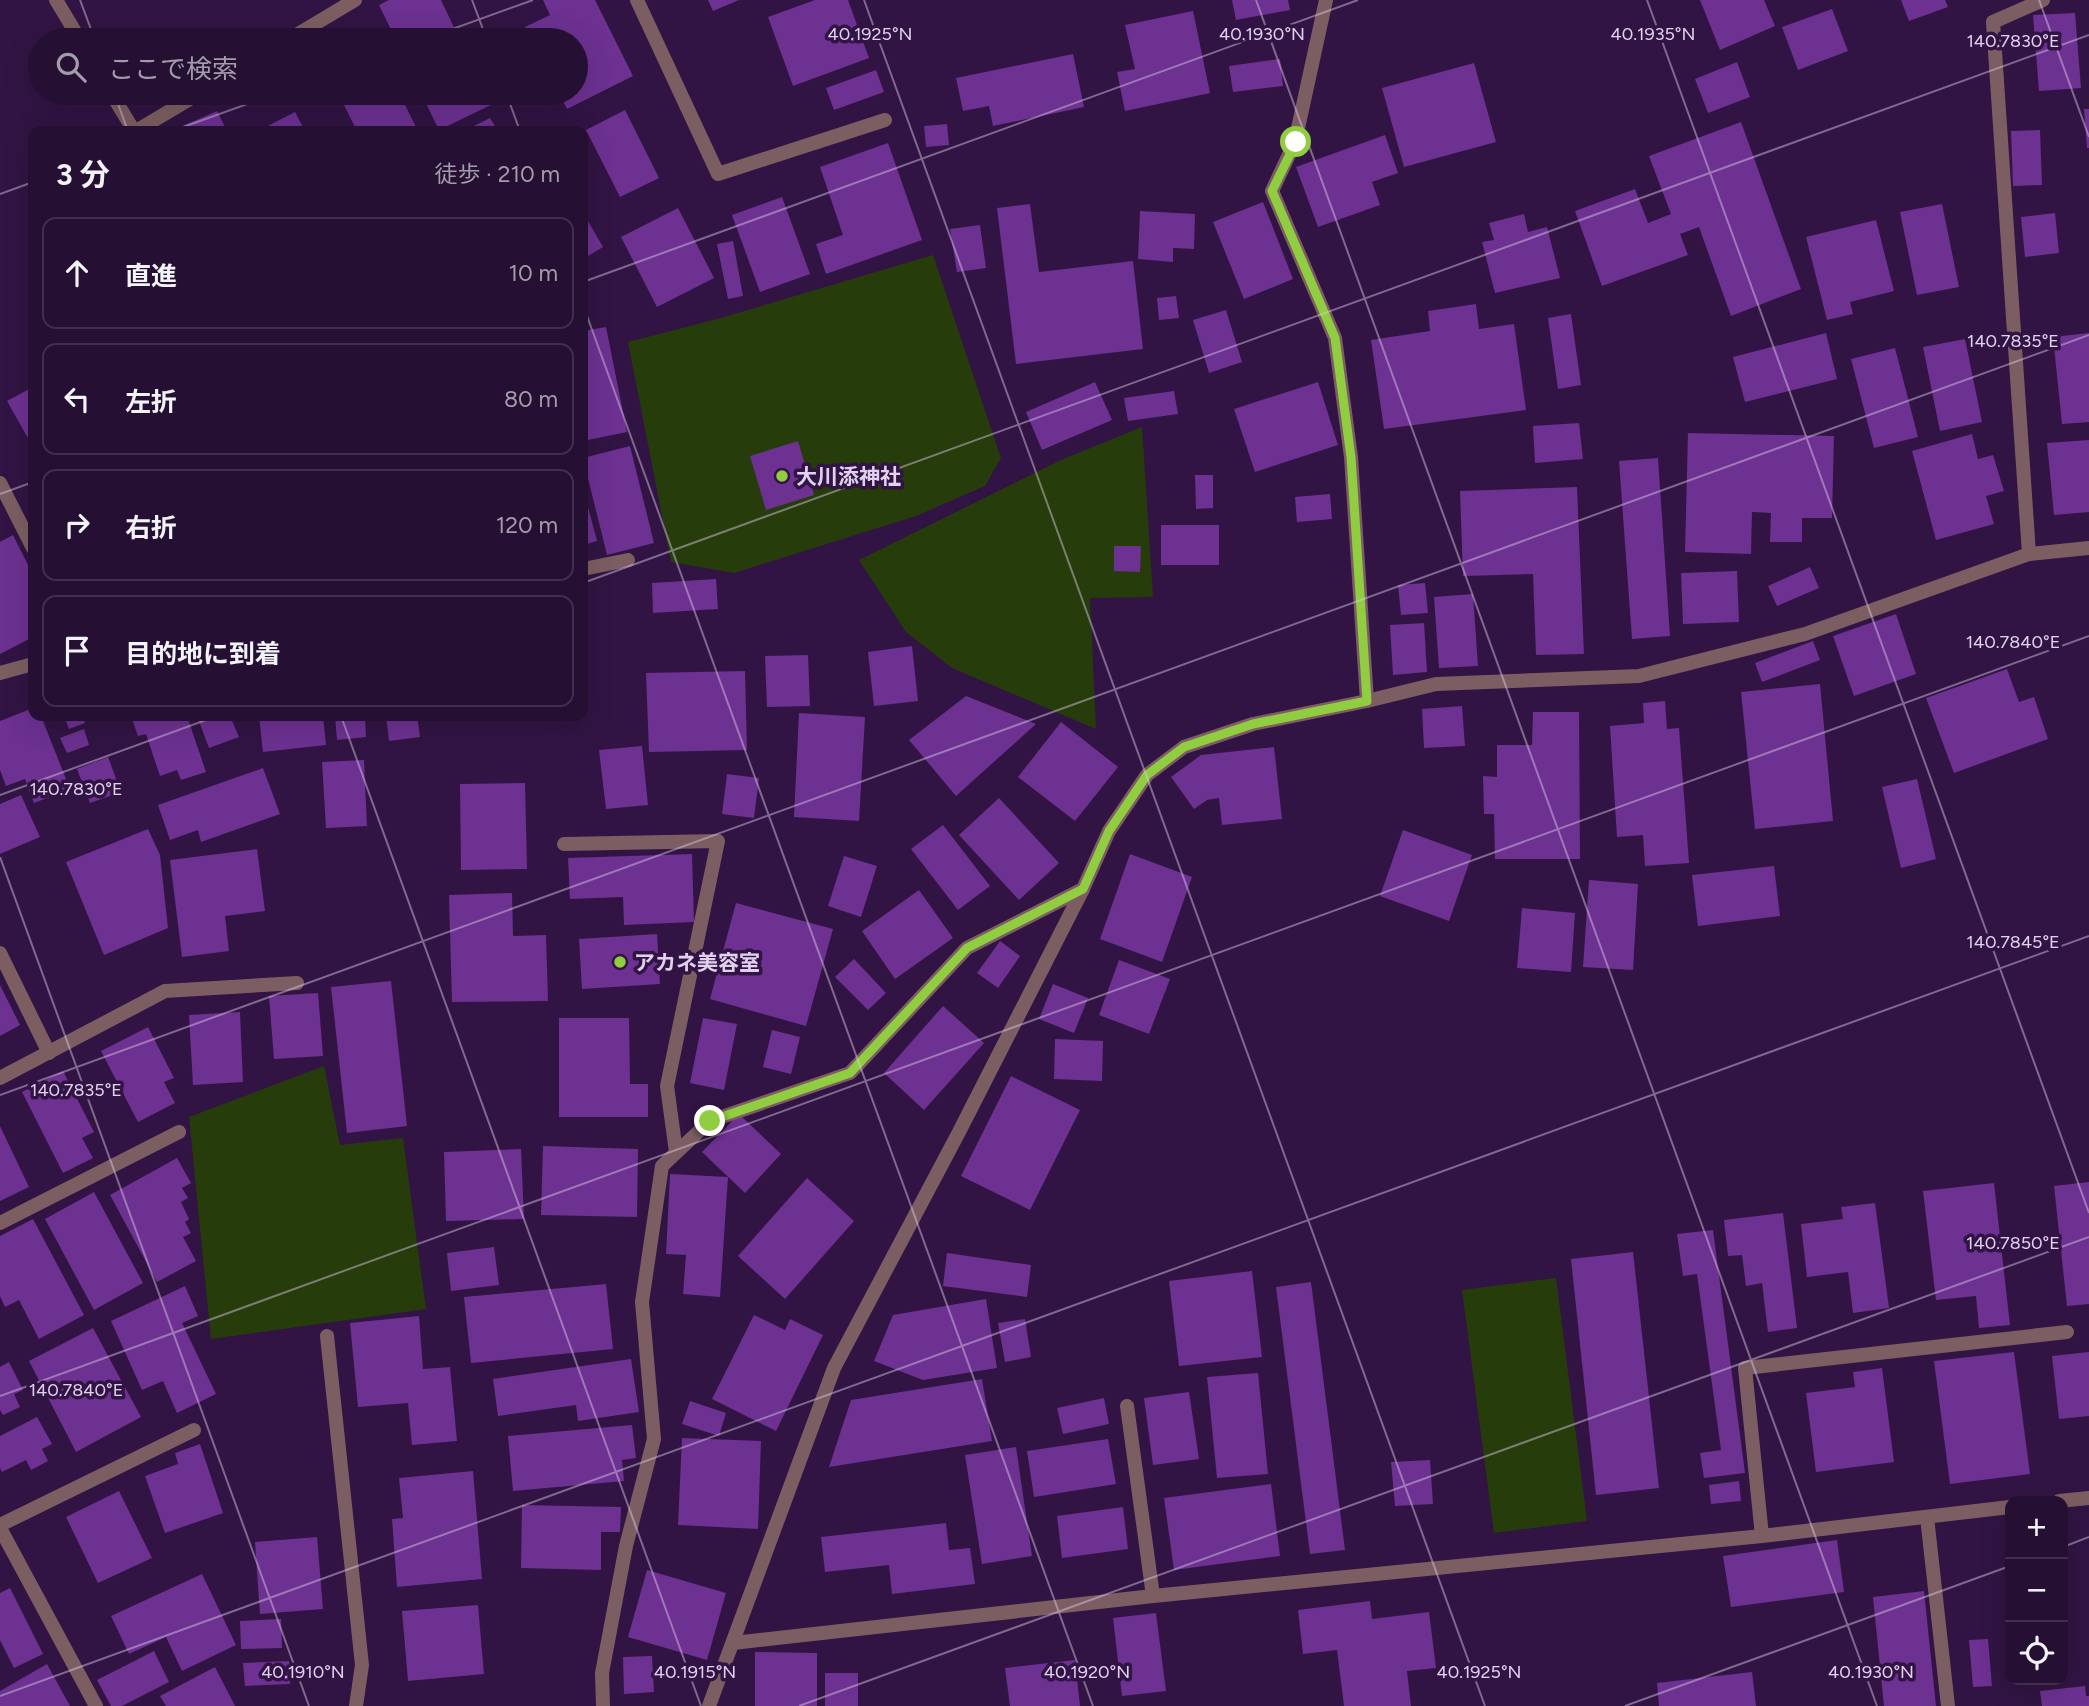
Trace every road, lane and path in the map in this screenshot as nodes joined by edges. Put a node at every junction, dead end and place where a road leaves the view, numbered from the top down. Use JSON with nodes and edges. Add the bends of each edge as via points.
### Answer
{"nodes":[{"id":1,"x":56,"y":0,"type":"edge"},
{"id":2,"x":355,"y":0,"type":"edge"},
{"id":3,"x":636,"y":0,"type":"edge"},
{"id":4,"x":1326,"y":0,"type":"edge"},
{"id":5,"x":2043,"y":0,"type":"edge"},
{"id":6,"x":73,"y":28,"type":"edge"},
{"id":7,"x":308,"y":28,"type":"edge"},
{"id":8,"x":119,"y":105,"type":"edge"},
{"id":9,"x":179,"y":105,"type":"edge"},
{"id":10,"x":885,"y":120,"type":"dead end"},
{"id":11,"x":132,"y":126,"type":"edge"},
{"id":12,"x":144,"y":126,"type":"edge"},
{"id":13,"x":0,"y":483,"type":"edge"},
{"id":14,"x":28,"y":538,"type":"edge"},
{"id":15,"x":2089,"y":548,"type":"edge"},
{"id":16,"x":2029,"y":554,"type":"junction"},
{"id":17,"x":628,"y":560,"type":"dead end"},
{"id":18,"x":588,"y":568,"type":"edge"},
{"id":19,"x":28,"y":665,"type":"edge"},
{"id":20,"x":0,"y":673,"type":"edge"},
{"id":21,"x":1367,"y":701,"type":"junction"},
{"id":22,"x":564,"y":844,"type":"dead end"},
{"id":23,"x":1083,"y":889,"type":"junction"},
{"id":24,"x":0,"y":953,"type":"edge"},
{"id":25,"x":297,"y":983,"type":"dead end"},
{"id":26,"x":49,"y":1053,"type":"junction"},
{"id":27,"x":0,"y":1078,"type":"edge"},
{"id":28,"x":179,"y":1132,"type":"dead end"},
{"id":29,"x":676,"y":1152,"type":"junction"},
{"id":30,"x":0,"y":1223,"type":"edge"},
{"id":31,"x":2067,"y":1332,"type":"dead end"},
{"id":32,"x":327,"y":1336,"type":"dead end"},
{"id":33,"x":1127,"y":1406,"type":"dead end"},
{"id":34,"x":194,"y":1430,"type":"dead end"},
{"id":35,"x":2089,"y":1498,"type":"edge"},
{"id":36,"x":2068,"y":1500,"type":"edge"},
{"id":37,"x":2005,"y":1508,"type":"edge"},
{"id":38,"x":1927,"y":1517,"type":"junction"},
{"id":39,"x":0,"y":1526,"type":"edge"},
{"id":40,"x":1762,"y":1536,"type":"junction"},
{"id":41,"x":1153,"y":1596,"type":"junction"},
{"id":42,"x":733,"y":1643,"type":"junction"},
{"id":43,"x":96,"y":1706,"type":"edge"},
{"id":44,"x":356,"y":1706,"type":"edge"},
{"id":45,"x":603,"y":1706,"type":"edge"},
{"id":46,"x":709,"y":1706,"type":"edge"},
{"id":47,"x":1948,"y":1706,"type":"edge"}],
"edges":[{"from":1,"to":6,"type":"street"},
{"from":2,"to":7,"type":"street"},
{"from":3,"to":10,"type":"street","via":[[718,174]]},
{"from":4,"to":21,"type":"street","via":[[1296,142],[1272,191],[1335,338],[1351,457]]},
{"from":5,"to":16,"type":"street","via":[[1993,22]]},
{"from":8,"to":11,"type":"street"},
{"from":9,"to":12,"type":"street"},
{"from":13,"to":14,"type":"street"},
{"from":15,"to":16,"type":"street"},
{"from":16,"to":21,"type":"street","via":[[1805,634],[1639,676],[1436,684]]},
{"from":17,"to":18,"type":"street"},
{"from":19,"to":20,"type":"street"},
{"from":21,"to":23,"type":"street","via":[[1253,724],[1184,747],[1147,775],[1109,831]]},
{"from":22,"to":29,"type":"street","via":[[718,841],[667,1086]]},
{"from":23,"to":29,"type":"street","via":[[967,948],[850,1073],[710,1121]]},
{"from":23,"to":42,"type":"street","via":[[834,1368]]},
{"from":24,"to":26,"type":"street"},
{"from":25,"to":26,"type":"street","via":[[165,991]]},
{"from":26,"to":27,"type":"street"},
{"from":28,"to":30,"type":"street"},
{"from":29,"to":45,"type":"street","via":[[662,1166],[642,1301],[654,1439],[623,1559],[602,1673]]},
{"from":31,"to":40,"type":"street","via":[[1745,1368]]},
{"from":32,"to":44,"type":"street","via":[[362,1665]]},
{"from":33,"to":41,"type":"street"},
{"from":34,"to":39,"type":"street"},
{"from":35,"to":36,"type":"street"},
{"from":37,"to":38,"type":"street"},
{"from":38,"to":40,"type":"street"},
{"from":38,"to":47,"type":"street"},
{"from":39,"to":43,"type":"street"},
{"from":40,"to":41,"type":"street"},
{"from":41,"to":42,"type":"street"},
{"from":42,"to":46,"type":"street"}]}
